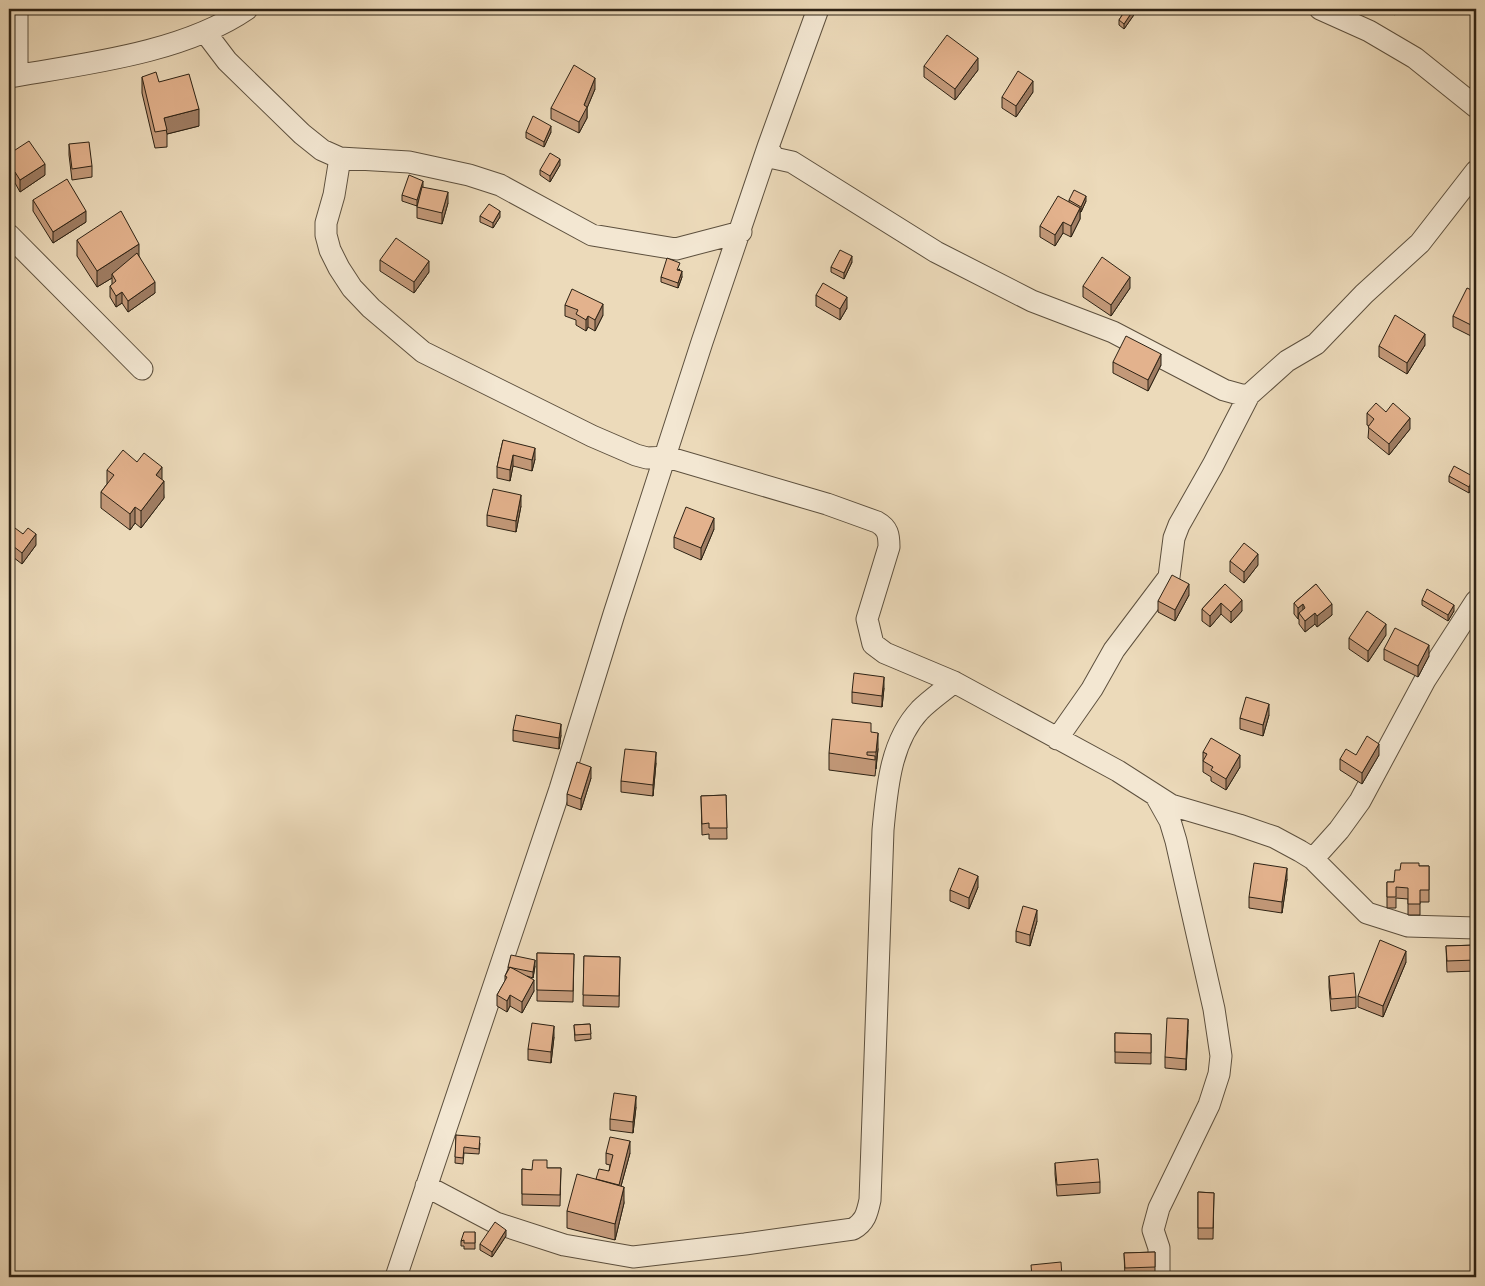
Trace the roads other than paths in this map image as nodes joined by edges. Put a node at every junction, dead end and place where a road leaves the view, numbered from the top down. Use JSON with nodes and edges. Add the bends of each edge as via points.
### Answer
{"nodes":[{"id":1,"x":17,"y":9,"type":"edge"},
{"id":2,"x":247,"y":9,"type":"edge"},
{"id":3,"x":818,"y":9,"type":"edge"},
{"id":4,"x":1320,"y":9,"type":"edge"},
{"id":5,"x":204,"y":32,"type":"junction"},
{"id":6,"x":13,"y":76,"type":"edge"},
{"id":7,"x":1476,"y":107,"type":"edge"},
{"id":8,"x":768,"y":147,"type":"junction"},
{"id":9,"x":340,"y":158,"type":"junction"},
{"id":10,"x":1476,"y":171,"type":"edge"},
{"id":11,"x":741,"y":232,"type":"junction"},
{"id":12,"x":9,"y":235,"type":"edge"},
{"id":13,"x":142,"y":369,"type":"dead end"},
{"id":14,"x":1249,"y":395,"type":"junction"},
{"id":15,"x":667,"y":457,"type":"junction"},
{"id":16,"x":1476,"y":601,"type":"edge"},
{"id":17,"x":954,"y":682,"type":"junction"},
{"id":18,"x":1057,"y":739,"type":"junction"},
{"id":19,"x":1154,"y":794,"type":"junction"},
{"id":20,"x":1314,"y":859,"type":"junction"},
{"id":21,"x":1476,"y":928,"type":"edge"},
{"id":22,"x":426,"y":1186,"type":"junction"},
{"id":23,"x":396,"y":1277,"type":"edge"},
{"id":24,"x":1159,"y":1277,"type":"edge"}],
"edges":[{"from":1,"to":6,"type":"street"},
{"from":2,"to":5,"type":"street"},
{"from":3,"to":8,"type":"street"},
{"from":4,"to":7,"type":"street","via":[[1415,58]]},
{"from":5,"to":6,"type":"street","via":[[108,61]]},
{"from":5,"to":9,"type":"street","via":[[227,61],[302,134],[322,150]]},
{"from":8,"to":11,"type":"street"},
{"from":8,"to":14,"type":"street","via":[[774,158],[792,162],[936,252],[1032,301],[1113,332],[1224,390]]},
{"from":9,"to":11,"type":"street","via":[[409,162],[500,184],[571,225],[601,237],[676,249]]},
{"from":9,"to":15,"type":"street","via":[[326,235],[339,268],[371,308],[423,352],[619,447],[648,458]]},
{"from":10,"to":14,"type":"street","via":[[1420,243],[1316,344],[1287,361]]},
{"from":11,"to":15,"type":"street","via":[[702,342]]},
{"from":12,"to":13,"type":"street"},
{"from":14,"to":18,"type":"street","via":[[1214,465],[1179,524],[1169,577],[1114,650],[1092,689]]},
{"from":15,"to":17,"type":"street","via":[[827,504],[884,526],[889,534],[888,547],[867,619],[873,644],[885,653]]},
{"from":15,"to":22,"type":"street","via":[[560,789]]},
{"from":16,"to":20,"type":"street","via":[[1425,680],[1360,801]]},
{"from":17,"to":18,"type":"street"},
{"from":17,"to":22,"type":"street","via":[[920,710],[911,723],[893,760],[888,786],[883,830],[870,1200],[863,1223],[853,1229],[633,1256],[564,1245],[496,1223]]},
{"from":18,"to":19,"type":"street"},
{"from":19,"to":20,"type":"street","via":[[1189,811],[1274,838]]},
{"from":19,"to":24,"type":"street","via":[[1170,821],[1176,841],[1214,1009],[1221,1056],[1209,1105],[1159,1208],[1153,1230],[1159,1248]]},
{"from":20,"to":21,"type":"street","via":[[1367,913],[1381,919],[1408,926]]},
{"from":22,"to":23,"type":"street"}]}
